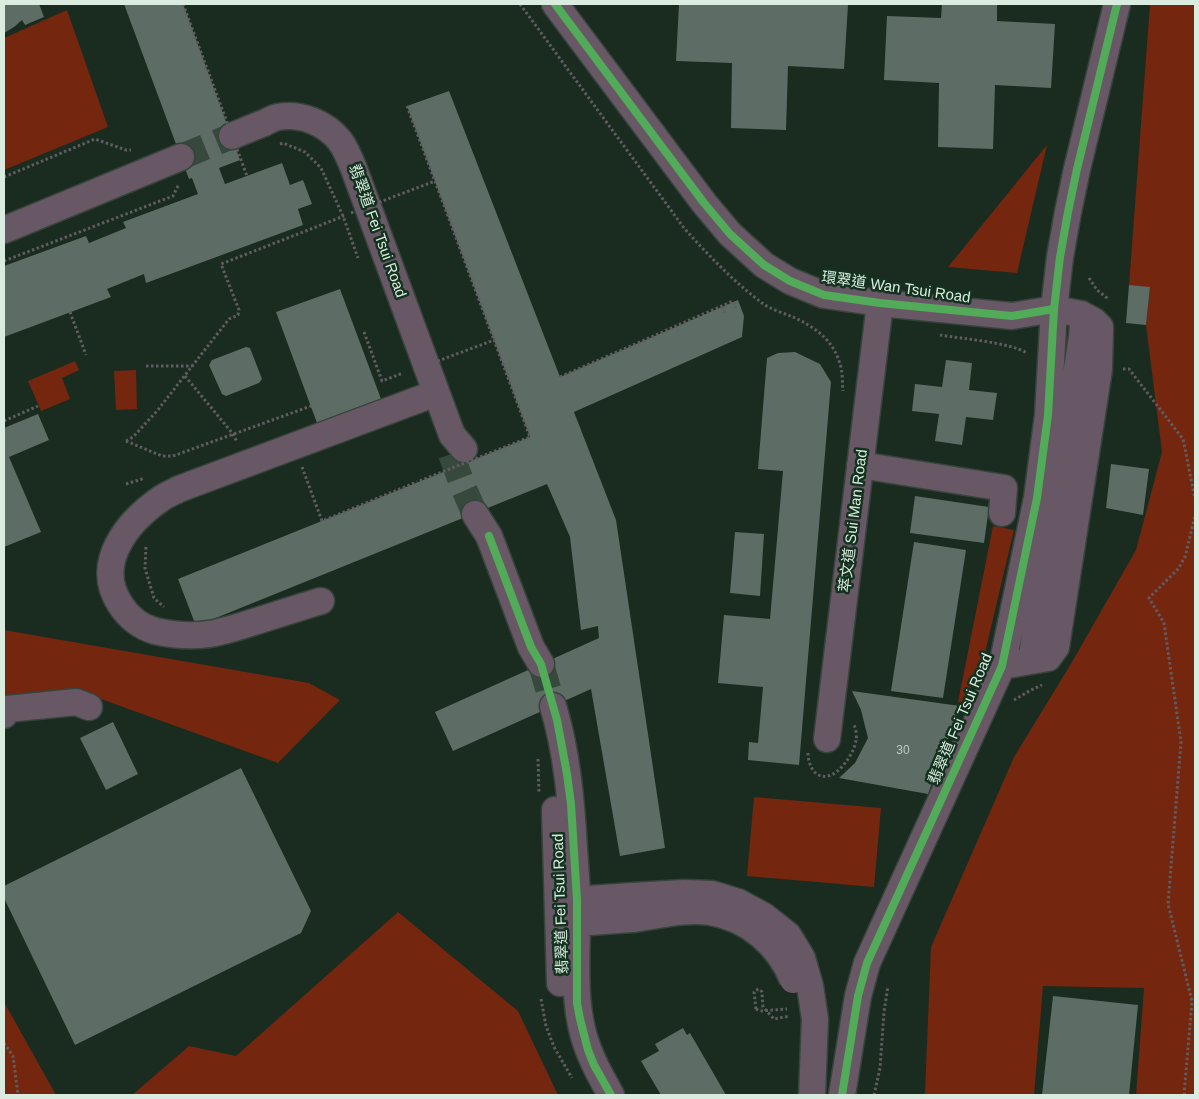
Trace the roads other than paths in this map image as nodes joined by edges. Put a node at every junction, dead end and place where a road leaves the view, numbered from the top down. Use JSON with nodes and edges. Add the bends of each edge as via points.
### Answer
{"nodes":[{"id":1,"x":555,"y":4,"type":"edge"},
{"id":2,"x":1117,"y":4,"type":"edge"},
{"id":3,"x":232,"y":136,"type":"tunnel mouth"},
{"id":4,"x":181,"y":169,"type":"tunnel mouth"},
{"id":5,"x":4,"y":230,"type":"edge"},
{"id":6,"x":880,"y":303,"type":"junction"},
{"id":7,"x":1054,"y":309,"type":"junction"},
{"id":8,"x":436,"y":393,"type":"junction"},
{"id":9,"x":456,"y":446,"type":"tunnel mouth"},
{"id":10,"x":860,"y":465,"type":"junction"},
{"id":11,"x":481,"y":511,"type":"tunnel mouth"},
{"id":12,"x":1002,"y":513,"type":"dead end"},
{"id":13,"x":321,"y":601,"type":"dead end"},
{"id":14,"x":533,"y":660,"type":"tunnel mouth"},
{"id":15,"x":1002,"y":666,"type":"junction"},
{"id":16,"x":90,"y":707,"type":"dead end"},
{"id":17,"x":548,"y":708,"type":"tunnel mouth"},
{"id":18,"x":4,"y":715,"type":"edge"},
{"id":19,"x":818,"y":742,"type":"road end"},
{"id":20,"x":633,"y":908,"type":"junction"},
{"id":21,"x":567,"y":912,"type":"junction"},
{"id":22,"x":607,"y":1087,"type":"edge"},
{"id":23,"x":798,"y":1095,"type":"edge"},
{"id":24,"x":812,"y":1095,"type":"edge"},
{"id":25,"x":842,"y":1095,"type":"edge"}],
"edges":[{"from":1,"to":6,"type":"street","name":"環翠道 Wan Tsui Road","via":[[730,234],[764,265],[806,288],[824,295]]},
{"from":2,"to":7,"type":"street","via":[[1068,212]]},
{"from":3,"to":8,"type":"street","name":"翡翠道 Fei Tsui Road","via":[[277,117],[290,116],[317,123],[340,142],[354,168]]},
{"from":4,"to":5,"type":"street"},
{"from":6,"to":7,"type":"street","name":"環翠道 Wan Tsui Road","via":[[1012,316]]},
{"from":6,"to":10,"type":"street","name":"萃文道 Sui Man Road"},
{"from":7,"to":15,"type":"street","name":"翡翠道 Fei Tsui Road","via":[[1048,415],[1037,498]]},
{"from":7,"to":15,"type":"street","name":"環翠道 Wan Tsui Road","via":[[1081,314],[1082,337],[1031,662]]},
{"from":8,"to":9,"type":"street","name":"翡翠道 Fei Tsui Road"},
{"from":8,"to":13,"type":"street","via":[[163,497],[134,520],[112,557],[110,582],[122,608],[143,626],[155,630],[188,635],[223,632]]},
{"from":10,"to":12,"type":"street","via":[[1005,480]]},
{"from":10,"to":19,"type":"street","name":"萃文道 Sui Man Road"},
{"from":11,"to":14,"type":"street"},
{"from":15,"to":25,"type":"street","name":"翡翠道 Fei Tsui Road","via":[[866,963]]},
{"from":16,"to":18,"type":"street","via":[[76,702],[7,709]]},
{"from":17,"to":21,"type":"street","name":"翡翠道 Fei Tsui Road"},
{"from":20,"to":21,"type":"street"},
{"from":20,"to":23,"type":"street","bridge":true,"via":[[709,912],[735,919],[755,930],[778,953],[796,986],[801,1022]]},
{"from":20,"to":24,"type":"street","bridge":true,"via":[[684,893],[712,894],[738,902],[764,916],[788,935],[802,958],[812,994],[815,1019]]},
{"from":21,"to":22,"type":"street","name":"翡翠道 Fei Tsui Road","via":[[580,1019],[588,1050]]}]}
